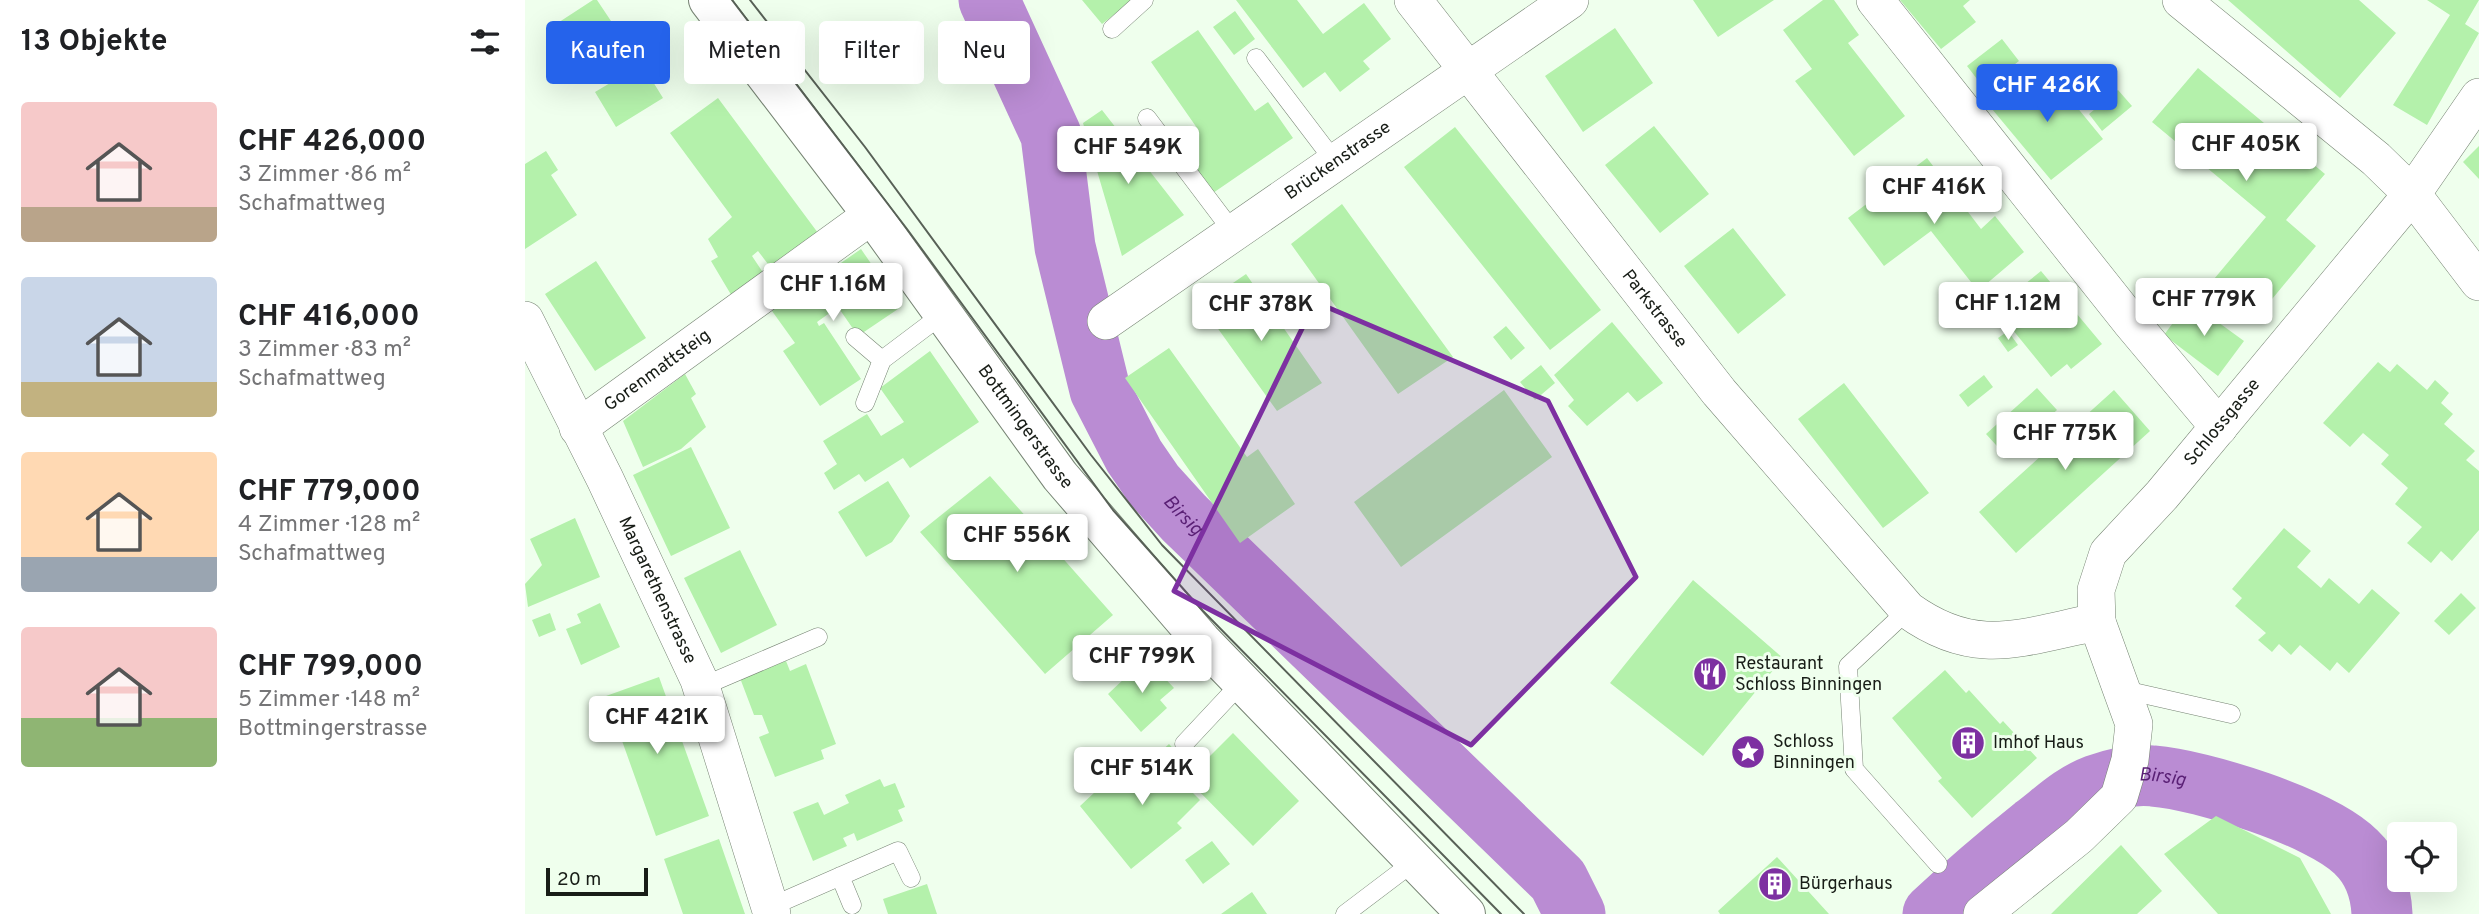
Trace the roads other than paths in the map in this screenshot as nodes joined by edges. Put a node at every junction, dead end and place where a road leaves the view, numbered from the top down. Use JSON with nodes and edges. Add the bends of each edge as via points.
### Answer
{"nodes":[{"id":1,"x":708,"y":0,"type":"edge"},
{"id":2,"x":1144,"y":0,"type":"edge"},
{"id":3,"x":1413,"y":0,"type":"edge"},
{"id":4,"x":1570,"y":0,"type":"edge"},
{"id":5,"x":1875,"y":0,"type":"edge"},
{"id":6,"x":2181,"y":0,"type":"edge"},
{"id":7,"x":1112,"y":29,"type":"dead end"},
{"id":8,"x":1256,"y":58,"type":"dead end"},
{"id":9,"x":1468,"y":70,"type":"junction"},
{"id":10,"x":2479,"y":97,"type":"edge"},
{"id":11,"x":1147,"y":118,"type":"dead end"},
{"id":12,"x":1335,"y":162,"type":"junction"},
{"id":13,"x":2412,"y":194,"type":"junction"},
{"id":14,"x":872,"y":215,"type":"junction"},
{"id":15,"x":1233,"y":232,"type":"junction"},
{"id":16,"x":2479,"y":282,"type":"edge"},
{"id":17,"x":943,"y":314,"type":"junction"},
{"id":18,"x":525,"y":320,"type":"edge"},
{"id":19,"x":1105,"y":321,"type":"dead end"},
{"id":20,"x":855,"y":337,"type":"dead end"},
{"id":21,"x":882,"y":360,"type":"junction"},
{"id":22,"x":865,"y":403,"type":"dead end"},
{"id":23,"x":2219,"y":427,"type":"junction"},
{"id":24,"x":578,"y":428,"type":"junction"},
{"id":25,"x":1908,"y":610,"type":"junction"},
{"id":26,"x":2097,"y":622,"type":"junction"},
{"id":27,"x":818,"y":637,"type":"dead end"},
{"id":28,"x":1242,"y":682,"type":"junction"},
{"id":29,"x":701,"y":688,"type":"junction"},
{"id":30,"x":2124,"y":699,"type":"junction"},
{"id":31,"x":2231,"y":714,"type":"dead end"},
{"id":32,"x":1184,"y":744,"type":"dead end"},
{"id":33,"x":1415,"y":861,"type":"junction"},
{"id":34,"x":1938,"y":864,"type":"dead end"},
{"id":35,"x":840,"y":876,"type":"junction"},
{"id":36,"x":911,"y":878,"type":"dead end"},
{"id":37,"x":852,"y":905,"type":"dead end"},
{"id":38,"x":771,"y":911,"type":"edge"},
{"id":39,"x":1345,"y":914,"type":"edge"},
{"id":40,"x":1466,"y":914,"type":"edge"},
{"id":41,"x":1982,"y":914,"type":"edge"}],
"edges":[{"from":1,"to":14,"type":"main road","name":"Bottmingerstrasse"},
{"from":2,"to":7,"type":"lane"},
{"from":3,"to":9,"type":"street","name":"Parkstrasse"},
{"from":4,"to":9,"type":"street","name":"Brückenstrasse"},
{"from":5,"to":23,"type":"street"},
{"from":6,"to":13,"type":"street","via":[[2376,159]]},
{"from":8,"to":12,"type":"lane"},
{"from":9,"to":12,"type":"street","name":"Brückenstrasse"},
{"from":9,"to":25,"type":"street","name":"Parkstrasse","via":[[1719,392]]},
{"from":10,"to":13,"type":"street","name":"Schlossgasse"},
{"from":11,"to":15,"type":"lane"},
{"from":12,"to":15,"type":"street","name":"Brückenstrasse"},
{"from":13,"to":16,"type":"street"},
{"from":13,"to":23,"type":"street","name":"Schlossgasse"},
{"from":14,"to":17,"type":"main road","name":"Bottmingerstrasse"},
{"from":14,"to":24,"type":"street","name":"Gorenmattsteig"},
{"from":15,"to":19,"type":"street","name":"Brückenstrasse"},
{"from":17,"to":21,"type":"lane"},
{"from":17,"to":28,"type":"main road","name":"Bottmingerstrasse","via":[[1060,476]]},
{"from":18,"to":24,"type":"street","name":"Margarethenstrasse"},
{"from":20,"to":21,"type":"lane"},
{"from":21,"to":22,"type":"lane"},
{"from":23,"to":26,"type":"street","name":"Schlossgasse","via":[[2108,553],[2096,590]]},
{"from":24,"to":29,"type":"street","name":"Margarethenstrasse"},
{"from":25,"to":26,"type":"street","via":[[1933,628],[1992,643]]},
{"from":25,"to":34,"type":"lane","via":[[1848,666],[1854,769]]},
{"from":26,"to":30,"type":"street","name":"Schlossgasse"},
{"from":27,"to":29,"type":"lane"},
{"from":28,"to":32,"type":"lane"},
{"from":28,"to":33,"type":"main road","name":"Bottmingerstrasse"},
{"from":29,"to":38,"type":"street","name":"Margarethenstrasse"},
{"from":30,"to":31,"type":"lane","via":[[2138,693]]},
{"from":30,"to":41,"type":"street","name":"Schlossgasse","via":[[2134,724],[2119,797]]},
{"from":33,"to":39,"type":"lane"},
{"from":33,"to":40,"type":"main road","name":"Bottmingerstrasse"},
{"from":35,"to":36,"type":"lane","via":[[898,851]]},
{"from":35,"to":37,"type":"lane"},
{"from":35,"to":38,"type":"lane"}]}
